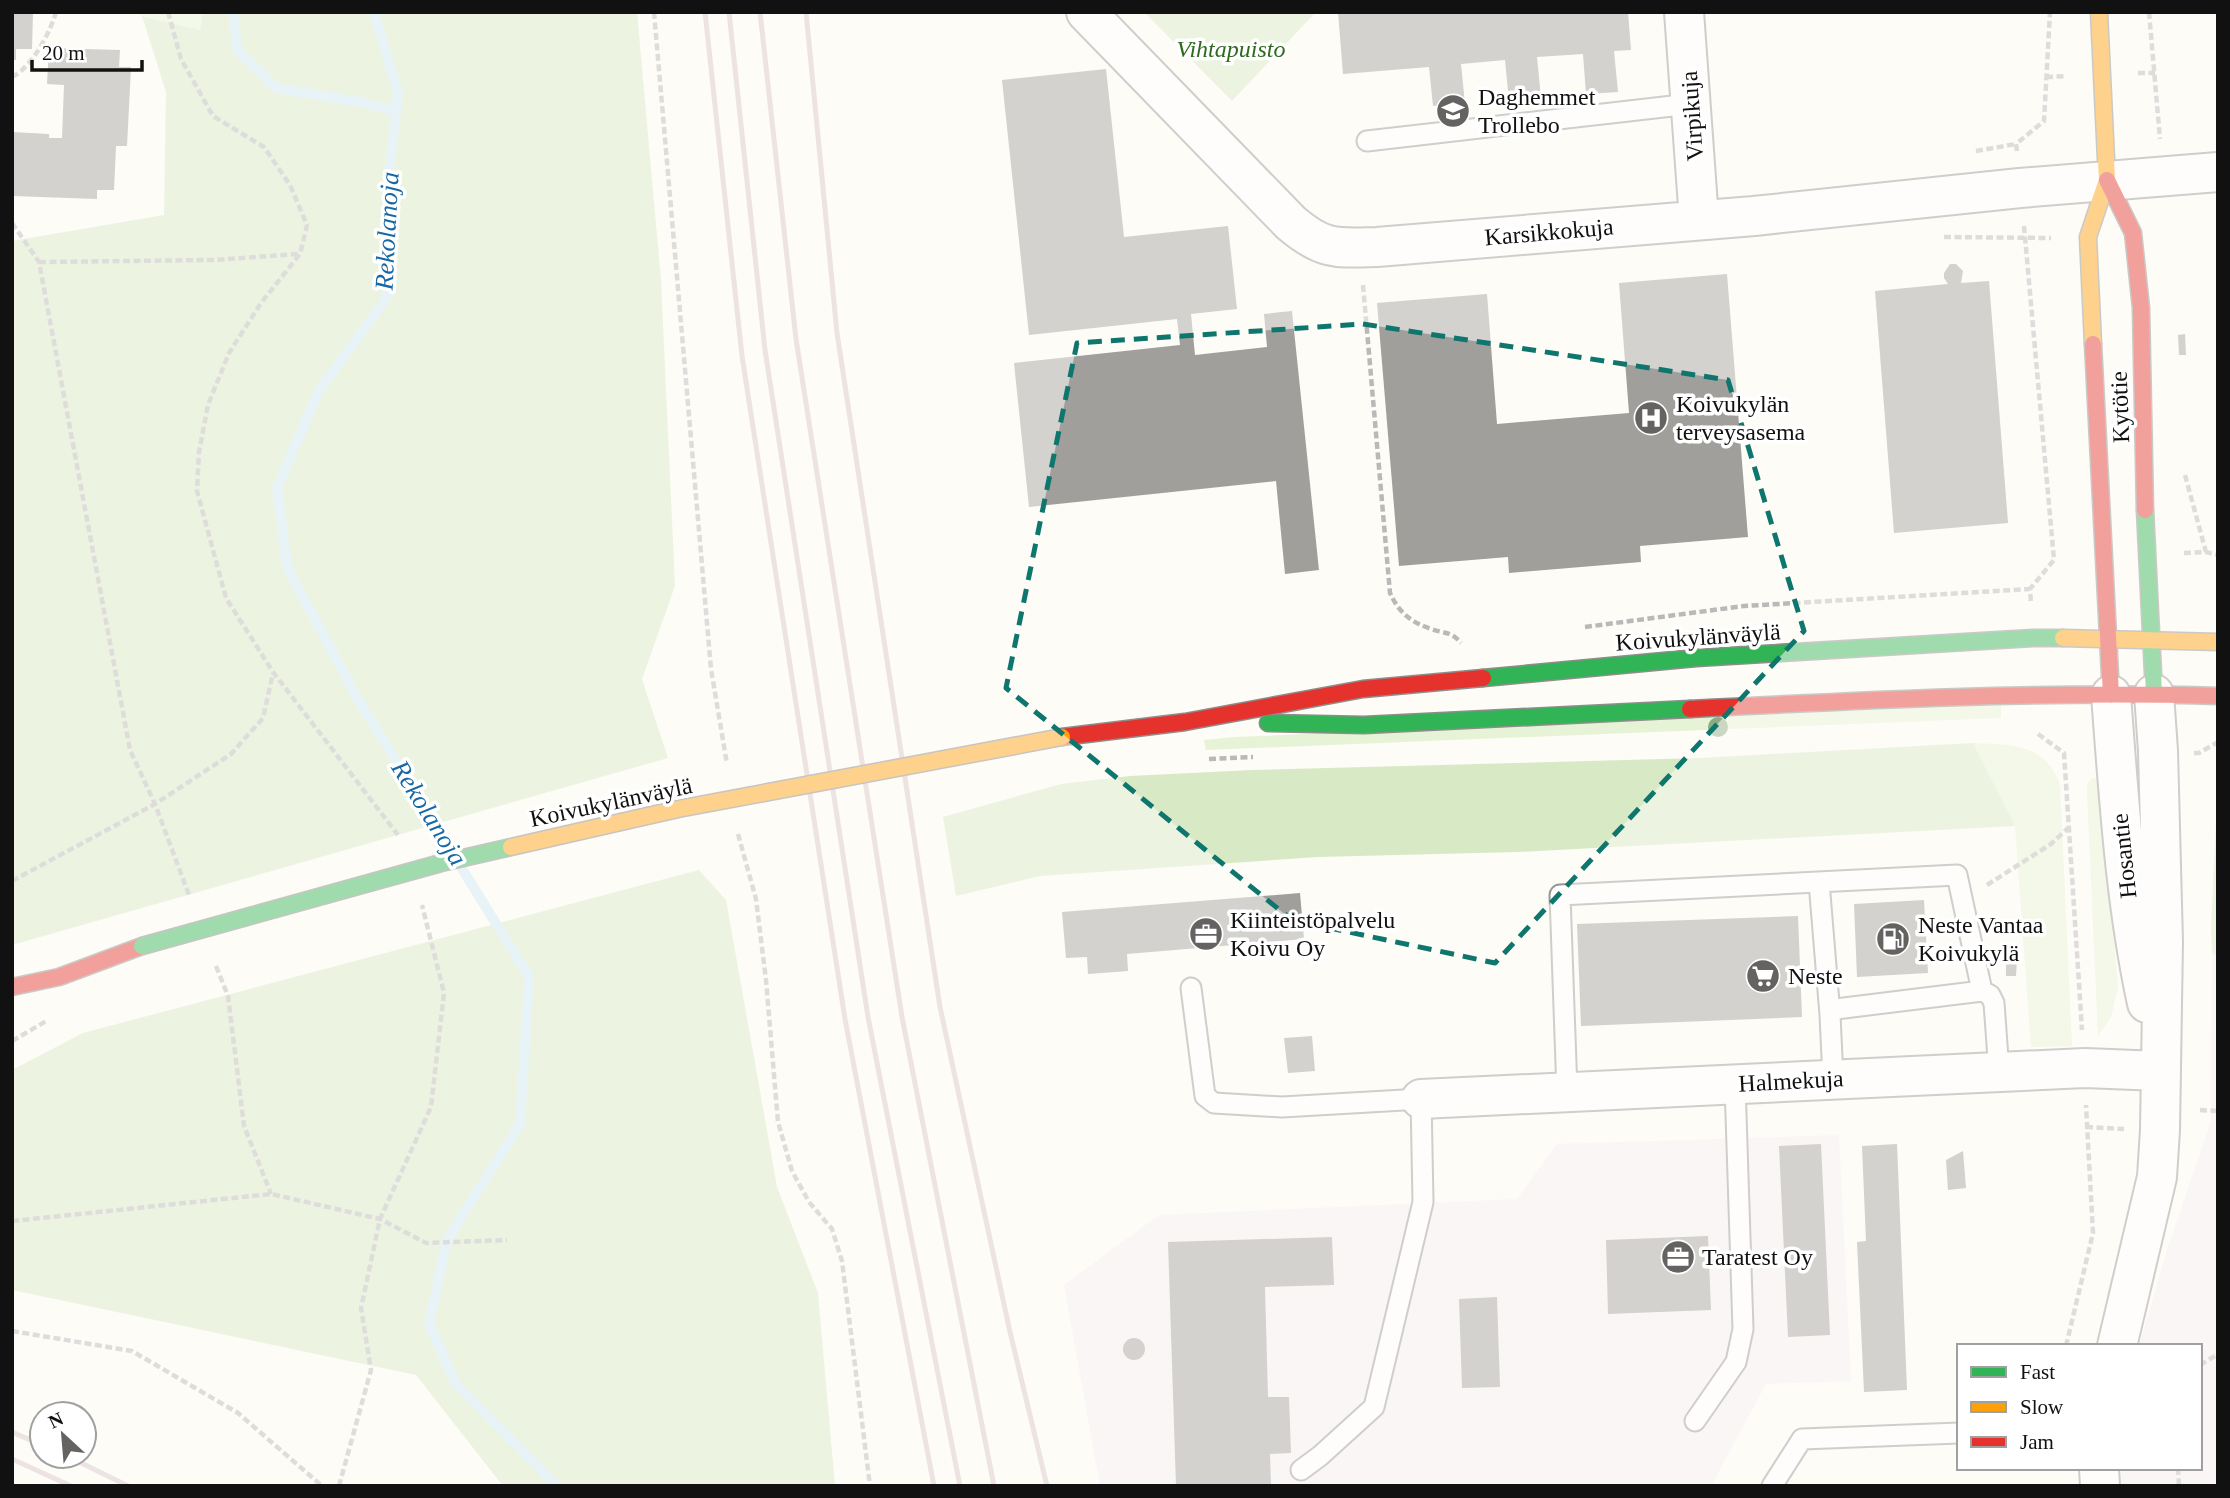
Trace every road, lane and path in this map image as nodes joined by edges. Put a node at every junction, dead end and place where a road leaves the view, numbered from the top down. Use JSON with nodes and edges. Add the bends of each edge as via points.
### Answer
{"nodes":[{"id":1,"x":56,"y":12,"type":"edge"},
{"id":2,"x":168,"y":12,"type":"edge"},
{"id":3,"x":653,"y":12,"type":"edge"},
{"id":4,"x":1086,"y":12,"type":"edge"},
{"id":5,"x":1684,"y":12,"type":"edge"},
{"id":6,"x":2050,"y":12,"type":"edge"},
{"id":7,"x":2099,"y":12,"type":"edge"},
{"id":8,"x":12,"y":77,"type":"edge"},
{"id":9,"x":1690,"y":104,"type":"junction"},
{"id":10,"x":1367,"y":141,"type":"dead end"},
{"id":11,"x":2016,"y":144,"type":"junction"},
{"id":12,"x":1964,"y":153,"type":"dead end"},
{"id":13,"x":2218,"y":172,"type":"edge"},
{"id":14,"x":2107,"y":180,"type":"junction"},
{"id":15,"x":2020,"y":188,"type":"junction"},
{"id":16,"x":1699,"y":220,"type":"junction"},
{"id":17,"x":12,"y":223,"type":"edge"},
{"id":18,"x":300,"y":254,"type":"junction"},
{"id":19,"x":39,"y":262,"type":"junction"},
{"id":20,"x":1363,"y":280,"type":"dead end"},
{"id":21,"x":2033,"y":638,"type":"junction"},
{"id":22,"x":2107,"y":638,"type":"junction"},
{"id":23,"x":2151,"y":639,"type":"junction"},
{"id":24,"x":2218,"y":642,"type":"edge"},
{"id":25,"x":1462,"y":643,"type":"dead end"},
{"id":26,"x":273,"y":673,"type":"junction"},
{"id":27,"x":2154,"y":694,"type":"junction"},
{"id":28,"x":2036,"y":695,"type":"junction"},
{"id":29,"x":2111,"y":695,"type":"junction"},
{"id":30,"x":2218,"y":696,"type":"edge"},
{"id":31,"x":1185,"y":722,"type":"junction"},
{"id":32,"x":727,"y":766,"type":"dead end"},
{"id":33,"x":155,"y":804,"type":"junction"},
{"id":34,"x":736,"y":821,"type":"dead end"},
{"id":35,"x":2069,"y":827,"type":"junction"},
{"id":36,"x":398,"y":835,"type":"dead end"},
{"id":37,"x":2008,"y":873,"type":"dead end"},
{"id":38,"x":12,"y":881,"type":"edge"},
{"id":39,"x":1819,"y":882,"type":"junction"},
{"id":40,"x":189,"y":895,"type":"dead end"},
{"id":41,"x":420,"y":899,"type":"dead end"},
{"id":42,"x":214,"y":958,"type":"dead end"},
{"id":43,"x":59,"y":977,"type":"junction"},
{"id":44,"x":12,"y":987,"type":"edge"},
{"id":45,"x":1191,"y":988,"type":"dead end"},
{"id":46,"x":1982,"y":991,"type":"junction"},
{"id":47,"x":12,"y":1004,"type":"edge"},
{"id":48,"x":1830,"y":1015,"type":"junction"},
{"id":49,"x":2085,"y":1068,"type":"junction"},
{"id":50,"x":2160,"y":1070,"type":"junction"},
{"id":51,"x":1999,"y":1072,"type":"junction"},
{"id":52,"x":1833,"y":1079,"type":"junction"},
{"id":53,"x":1735,"y":1084,"type":"junction"},
{"id":54,"x":1567,"y":1092,"type":"junction"},
{"id":55,"x":1421,"y":1099,"type":"junction"},
{"id":56,"x":2200,"y":1110,"type":"dead end"},
{"id":57,"x":2218,"y":1111,"type":"edge"},
{"id":58,"x":271,"y":1194,"type":"junction"},
{"id":59,"x":380,"y":1219,"type":"junction"},
{"id":60,"x":12,"y":1221,"type":"edge"},
{"id":61,"x":507,"y":1240,"type":"dead end"},
{"id":62,"x":12,"y":1331,"type":"edge"},
{"id":63,"x":2066,"y":1344,"type":"edge"},
{"id":64,"x":2117,"y":1344,"type":"edge"},
{"id":65,"x":2218,"y":1354,"type":"edge"},
{"id":66,"x":2202,"y":1364,"type":"edge"},
{"id":67,"x":1695,"y":1421,"type":"dead end"},
{"id":68,"x":1957,"y":1433,"type":"edge"},
{"id":69,"x":1301,"y":1470,"type":"dead end"},
{"id":70,"x":322,"y":1486,"type":"edge"},
{"id":71,"x":339,"y":1486,"type":"edge"},
{"id":72,"x":870,"y":1486,"type":"edge"},
{"id":73,"x":1772,"y":1486,"type":"edge"}],
"edges":[{"from":1,"to":8,"type":"path","via":[[51,30],[21,72]]},
{"from":2,"to":18,"type":"path","via":[[181,59],[213,116],[264,147],[290,185],[307,225]]},
{"from":3,"to":32,"type":"path","via":[[711,669]]},
{"from":4,"to":16,"type":"street","name":"Karsikkokuja","via":[[1311,240],[1337,248],[1377,247]]},
{"from":5,"to":9,"type":"street","name":"Virpikuja"},
{"from":6,"to":11,"type":"path","via":[[2044,121]]},
{"from":7,"to":14,"type":"main road","name":"Kytötie"},
{"from":9,"to":10,"type":"lane"},
{"from":9,"to":16,"type":"street","name":"Virpikuja"},
{"from":11,"to":12,"type":"path"},
{"from":11,"to":15,"type":"path"},
{"from":13,"to":14,"type":"street","name":"Karsikkokuja"},
{"from":14,"to":15,"type":"street","name":"Karsikkokuja"},
{"from":14,"to":22,"type":"main road","name":"Kytötie","via":[[2088,237]]},
{"from":14,"to":23,"type":"main road","name":"Kytötie","via":[[2133,233],[2141,308]]},
{"from":15,"to":16,"type":"street","name":"Karsikkokuja"},
{"from":15,"to":21,"type":"path","via":[[2054,560],[2030,589]]},
{"from":17,"to":19,"type":"path"},
{"from":18,"to":19,"type":"path"},
{"from":18,"to":26,"type":"path","via":[[229,353],[208,405],[199,452],[197,491],[226,597]]},
{"from":19,"to":33,"type":"path","via":[[130,750]]},
{"from":20,"to":25,"type":"path","via":[[1390,593],[1407,618],[1453,634]]},
{"from":21,"to":22,"type":"main road","name":"Koivukylänväylä"},
{"from":21,"to":31,"type":"main road","name":"Koivukylänväylä","via":[[1696,658],[1363,689]]},
{"from":22,"to":23,"type":"main road","name":"Koivukylänväylä"},
{"from":22,"to":29,"type":"main road","name":"Hosantie"},
{"from":23,"to":24,"type":"main road","name":"Koivukylänväylä"},
{"from":23,"to":27,"type":"main road","name":"Hosantie"},
{"from":26,"to":33,"type":"path","via":[[263,718],[231,754]]},
{"from":26,"to":36,"type":"path"},
{"from":27,"to":29,"type":"main road","name":"Koivukylänväylä"},
{"from":27,"to":30,"type":"main road","name":"Koivukylänväylä"},
{"from":27,"to":50,"type":"street","name":"Hosantie","via":[[2163,942]]},
{"from":28,"to":29,"type":"main road","name":"Koivukylänväylä"},
{"from":28,"to":31,"type":"main road","name":"Koivukylänväylä","via":[[1364,725]]},
{"from":28,"to":35,"type":"path","via":[[2038,734],[2064,753]]},
{"from":29,"to":50,"type":"street","name":"Hosantie","via":[[2129,900]]},
{"from":31,"to":43,"type":"main road","name":"Koivukylänväylä","bridge":true,"via":[[1062,737],[677,809],[441,863],[142,946]]},
{"from":33,"to":38,"type":"path"},
{"from":33,"to":40,"type":"path"},
{"from":34,"to":72,"type":"path","via":[[756,899],[778,1122],[792,1171],[809,1202],[832,1229],[842,1261]]},
{"from":35,"to":37,"type":"path"},
{"from":35,"to":49,"type":"path"},
{"from":39,"to":46,"type":"lane","via":[[1957,875]]},
{"from":39,"to":48,"type":"lane"},
{"from":39,"to":54,"type":"lane","via":[[1560,895]]},
{"from":41,"to":59,"type":"path","via":[[444,993],[431,1107]]},
{"from":42,"to":58,"type":"path","via":[[228,996],[244,1126]]},
{"from":43,"to":44,"type":"main road","name":"Koivukylänväylä"},
{"from":43,"to":47,"type":"main road","name":"Koivukylänväylä"},
{"from":45,"to":55,"type":"lane","via":[[1205,1096],[1214,1103],[1282,1107]]},
{"from":46,"to":48,"type":"lane","via":[[1836,1009]]},
{"from":46,"to":51,"type":"lane","via":[[1994,1003]]},
{"from":48,"to":52,"type":"lane"},
{"from":49,"to":50,"type":"street","name":"Halmekuja"},
{"from":49,"to":51,"type":"street","name":"Halmekuja"},
{"from":49,"to":63,"type":"path","via":[[2093,1233]]},
{"from":50,"to":64,"type":"street","name":"Hosantie","via":[[2157,1177]]},
{"from":51,"to":52,"type":"street","name":"Halmekuja"},
{"from":52,"to":53,"type":"street","name":"Halmekuja"},
{"from":53,"to":54,"type":"street","name":"Halmekuja"},
{"from":53,"to":67,"type":"lane","via":[[1743,1329],[1736,1362]]},
{"from":54,"to":55,"type":"street","name":"Halmekuja"},
{"from":55,"to":69,"type":"lane","via":[[1423,1202],[1374,1407]]},
{"from":56,"to":57,"type":"path"},
{"from":58,"to":59,"type":"path"},
{"from":58,"to":60,"type":"path"},
{"from":59,"to":61,"type":"path","via":[[426,1243]]},
{"from":59,"to":71,"type":"path","via":[[361,1308],[371,1370]]},
{"from":62,"to":70,"type":"path","via":[[132,1351],[238,1413]]},
{"from":65,"to":66,"type":"path"},
{"from":68,"to":73,"type":"lane","via":[[1802,1439]]}]}
